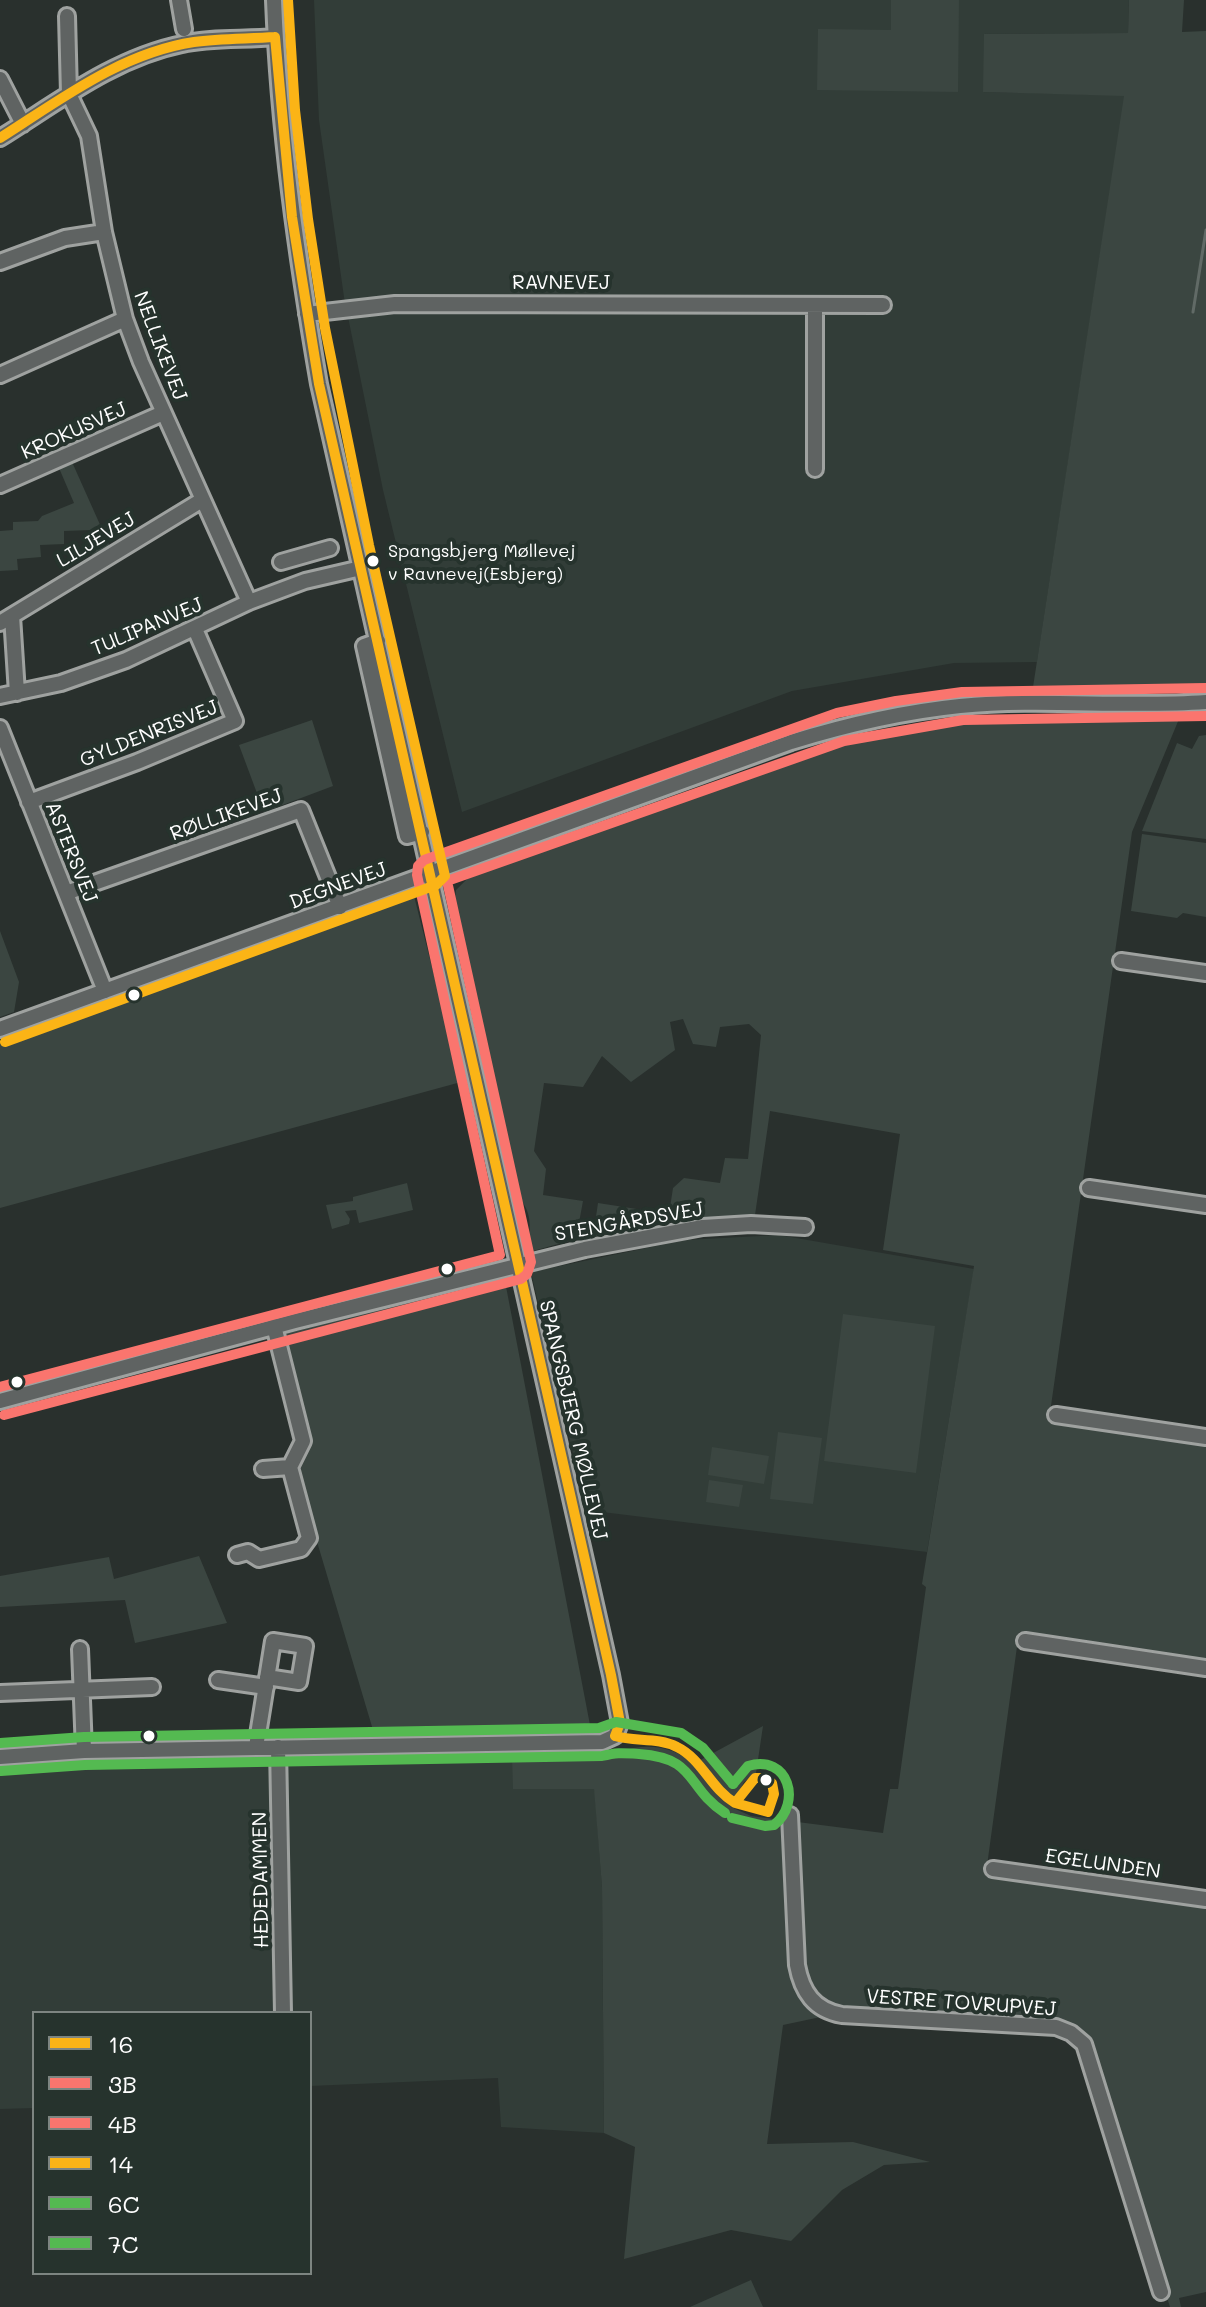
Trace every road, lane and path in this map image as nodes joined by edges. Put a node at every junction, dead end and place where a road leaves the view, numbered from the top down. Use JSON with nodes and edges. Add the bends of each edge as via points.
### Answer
{"nodes":[{"id":1,"x":179,"y":0,"type":"edge"},
{"id":2,"x":274,"y":0,"type":"edge"},
{"id":3,"x":67,"y":16,"type":"dead end"},
{"id":4,"x":184,"y":29,"type":"dead end"},
{"id":5,"x":275,"y":37,"type":"junction"},
{"id":6,"x":0,"y":79,"type":"edge"},
{"id":7,"x":69,"y":94,"type":"junction"},
{"id":8,"x":23,"y":124,"type":"junction"},
{"id":9,"x":0,"y":138,"type":"edge"},
{"id":10,"x":104,"y":232,"type":"junction"},
{"id":11,"x":0,"y":262,"type":"edge"},
{"id":12,"x":815,"y":305,"type":"junction"},
{"id":13,"x":883,"y":305,"type":"dead end"},
{"id":14,"x":307,"y":314,"type":"junction"},
{"id":15,"x":125,"y":319,"type":"junction"},
{"id":16,"x":0,"y":375,"type":"edge"},
{"id":17,"x":163,"y":413,"type":"junction"},
{"id":18,"x":815,"y":469,"type":"dead end"},
{"id":19,"x":0,"y":485,"type":"edge"},
{"id":20,"x":202,"y":500,"type":"junction"},
{"id":21,"x":330,"y":548,"type":"dead end"},
{"id":22,"x":298,"y":557,"type":"junction"},
{"id":23,"x":281,"y":562,"type":"dead end"},
{"id":24,"x":361,"y":568,"type":"junction"},
{"id":25,"x":305,"y":581,"type":"junction"},
{"id":26,"x":249,"y":602,"type":"junction"},
{"id":27,"x":6,"y":619,"type":"edge"},
{"id":28,"x":195,"y":629,"type":"junction"},
{"id":29,"x":17,"y":693,"type":"junction"},
{"id":30,"x":0,"y":696,"type":"edge"},
{"id":31,"x":1206,"y":702,"type":"edge"},
{"id":32,"x":0,"y":728,"type":"edge"},
{"id":33,"x":29,"y":802,"type":"junction"},
{"id":34,"x":431,"y":872,"type":"junction"},
{"id":35,"x":66,"y":893,"type":"junction"},
{"id":36,"x":340,"y":907,"type":"junction"},
{"id":37,"x":1121,"y":961,"type":"dead end"},
{"id":38,"x":1206,"y":973,"type":"edge"},
{"id":39,"x":105,"y":991,"type":"junction"},
{"id":40,"x":0,"y":1029,"type":"edge"},
{"id":41,"x":1089,"y":1188,"type":"dead end"},
{"id":42,"x":1206,"y":1205,"type":"edge"},
{"id":43,"x":805,"y":1227,"type":"dead end"},
{"id":44,"x":517,"y":1265,"type":"junction"},
{"id":45,"x":274,"y":1326,"type":"junction"},
{"id":46,"x":0,"y":1401,"type":"edge"},
{"id":47,"x":1056,"y":1415,"type":"dead end"},
{"id":48,"x":1206,"y":1437,"type":"edge"},
{"id":49,"x":290,"y":1467,"type":"junction"},
{"id":50,"x":263,"y":1469,"type":"dead end"},
{"id":51,"x":237,"y":1555,"type":"dead end"},
{"id":52,"x":1025,"y":1641,"type":"dead end"},
{"id":53,"x":80,"y":1649,"type":"dead end"},
{"id":54,"x":1206,"y":1668,"type":"edge"},
{"id":55,"x":218,"y":1680,"type":"dead end"},
{"id":56,"x":152,"y":1687,"type":"dead end"},
{"id":57,"x":81,"y":1690,"type":"junction"},
{"id":58,"x":0,"y":1693,"type":"edge"},
{"id":59,"x":256,"y":1747,"type":"junction"},
{"id":60,"x":278,"y":1747,"type":"junction"},
{"id":61,"x":84,"y":1751,"type":"junction"},
{"id":62,"x":0,"y":1757,"type":"edge"},
{"id":63,"x":790,"y":1815,"type":"dead end"},
{"id":64,"x":993,"y":1869,"type":"dead end"},
{"id":65,"x":1206,"y":1899,"type":"edge"},
{"id":66,"x":283,"y":2011,"type":"edge"},
{"id":67,"x":1161,"y":2292,"type":"dead end"}],
"edges":[{"from":1,"to":4,"type":"street"},
{"from":2,"to":5,"type":"street","name":"SPANGSBJERG MØLLEVEJ"},
{"from":3,"to":7,"type":"street"},
{"from":5,"to":7,"type":"street","via":[[186,43],[148,52]]},
{"from":5,"to":14,"type":"street","name":"SPANGSBJERG MØLLEVEJ"},
{"from":6,"to":8,"type":"street"},
{"from":7,"to":8,"type":"street"},
{"from":7,"to":10,"type":"street","name":"NELLIKEVEJ","via":[[89,136]]},
{"from":8,"to":9,"type":"street"},
{"from":10,"to":11,"type":"street","via":[[65,238]]},
{"from":10,"to":15,"type":"street","name":"NELLIKEVEJ"},
{"from":12,"to":13,"type":"street","name":"RAVNEVEJ"},
{"from":12,"to":14,"type":"street","name":"RAVNEVEJ","via":[[395,304]]},
{"from":12,"to":18,"type":"street"},
{"from":14,"to":24,"type":"street","name":"SPANGSBJERG MØLLEVEJ"},
{"from":15,"to":16,"type":"street"},
{"from":15,"to":17,"type":"street","name":"NELLIKEVEJ"},
{"from":17,"to":19,"type":"street","name":"KROKUSVEJ"},
{"from":17,"to":20,"type":"street","name":"NELLIKEVEJ"},
{"from":20,"to":26,"type":"street","name":"NELLIKEVEJ"},
{"from":20,"to":27,"type":"street","name":"LILJEVEJ"},
{"from":21,"to":22,"type":"street"},
{"from":22,"to":23,"type":"street"},
{"from":22,"to":25,"type":"street"},
{"from":24,"to":25,"type":"street","name":"TULIPANVEJ"},
{"from":24,"to":34,"type":"street","name":"SPANGSBJERG MØLLEVEJ","via":[[378,641],[364,646],[407,836],[422,832]]},
{"from":25,"to":26,"type":"street","name":"TULIPANVEJ"},
{"from":26,"to":28,"type":"street","name":"TULIPANVEJ"},
{"from":27,"to":29,"type":"street","name":"LILJEVEJ"},
{"from":28,"to":29,"type":"street","name":"TULIPANVEJ","via":[[126,660]]},
{"from":28,"to":33,"type":"street","name":"GYLDENRISVEJ","via":[[235,721]]},
{"from":29,"to":30,"type":"street","name":"TULIPANVEJ"},
{"from":31,"to":34,"type":"street","name":"DEGNEVEJ","via":[[962,706],[855,724],[791,742]]},
{"from":32,"to":33,"type":"street","name":"ASTERSVEJ"},
{"from":33,"to":35,"type":"street","name":"ASTERSVEJ"},
{"from":34,"to":36,"type":"street","name":"DEGNEVEJ"},
{"from":34,"to":44,"type":"street","name":"SPANGSBJERG MØLLEVEJ"},
{"from":35,"to":36,"type":"street","name":"RØLLIKEVEJ","via":[[301,810]]},
{"from":35,"to":39,"type":"street","name":"ASTERSVEJ"},
{"from":36,"to":39,"type":"street","name":"DEGNEVEJ"},
{"from":37,"to":38,"type":"street"},
{"from":39,"to":40,"type":"street","name":"DEGNEVEJ"},
{"from":41,"to":42,"type":"street"},
{"from":43,"to":44,"type":"street","name":"STENGÅRDSVEJ","via":[[751,1224],[665,1232]]},
{"from":44,"to":45,"type":"street","name":"STENGÅRDSVEJ"},
{"from":44,"to":60,"type":"street","name":"SPANGSBJERG MØLLEVEJ","via":[[611,1675],[620,1723],[615,1736],[602,1742]]},
{"from":45,"to":46,"type":"street","name":"STENGÅRDSVEJ"},
{"from":45,"to":49,"type":"street","via":[[303,1441]]},
{"from":47,"to":48,"type":"street"},
{"from":49,"to":50,"type":"street"},
{"from":49,"to":51,"type":"street","via":[[309,1538],[301,1549],[273,1556]]},
{"from":52,"to":54,"type":"street"},
{"from":53,"to":57,"type":"street"},
{"from":55,"to":59,"type":"street","via":[[266,1682]]},
{"from":56,"to":57,"type":"street"},
{"from":57,"to":58,"type":"street"},
{"from":57,"to":61,"type":"street"},
{"from":59,"to":60,"type":"street"},
{"from":59,"to":61,"type":"street"},
{"from":60,"to":66,"type":"street","name":"HEDEDAMMEN"},
{"from":61,"to":62,"type":"street"},
{"from":63,"to":67,"type":"street","name":"VESTRE TOVRUPVEJ","via":[[797,1965],[810,1998],[842,2015],[1056,2027],[1071,2033],[1084,2044]]},
{"from":64,"to":65,"type":"street","name":"EGELUNDEN"}]}
